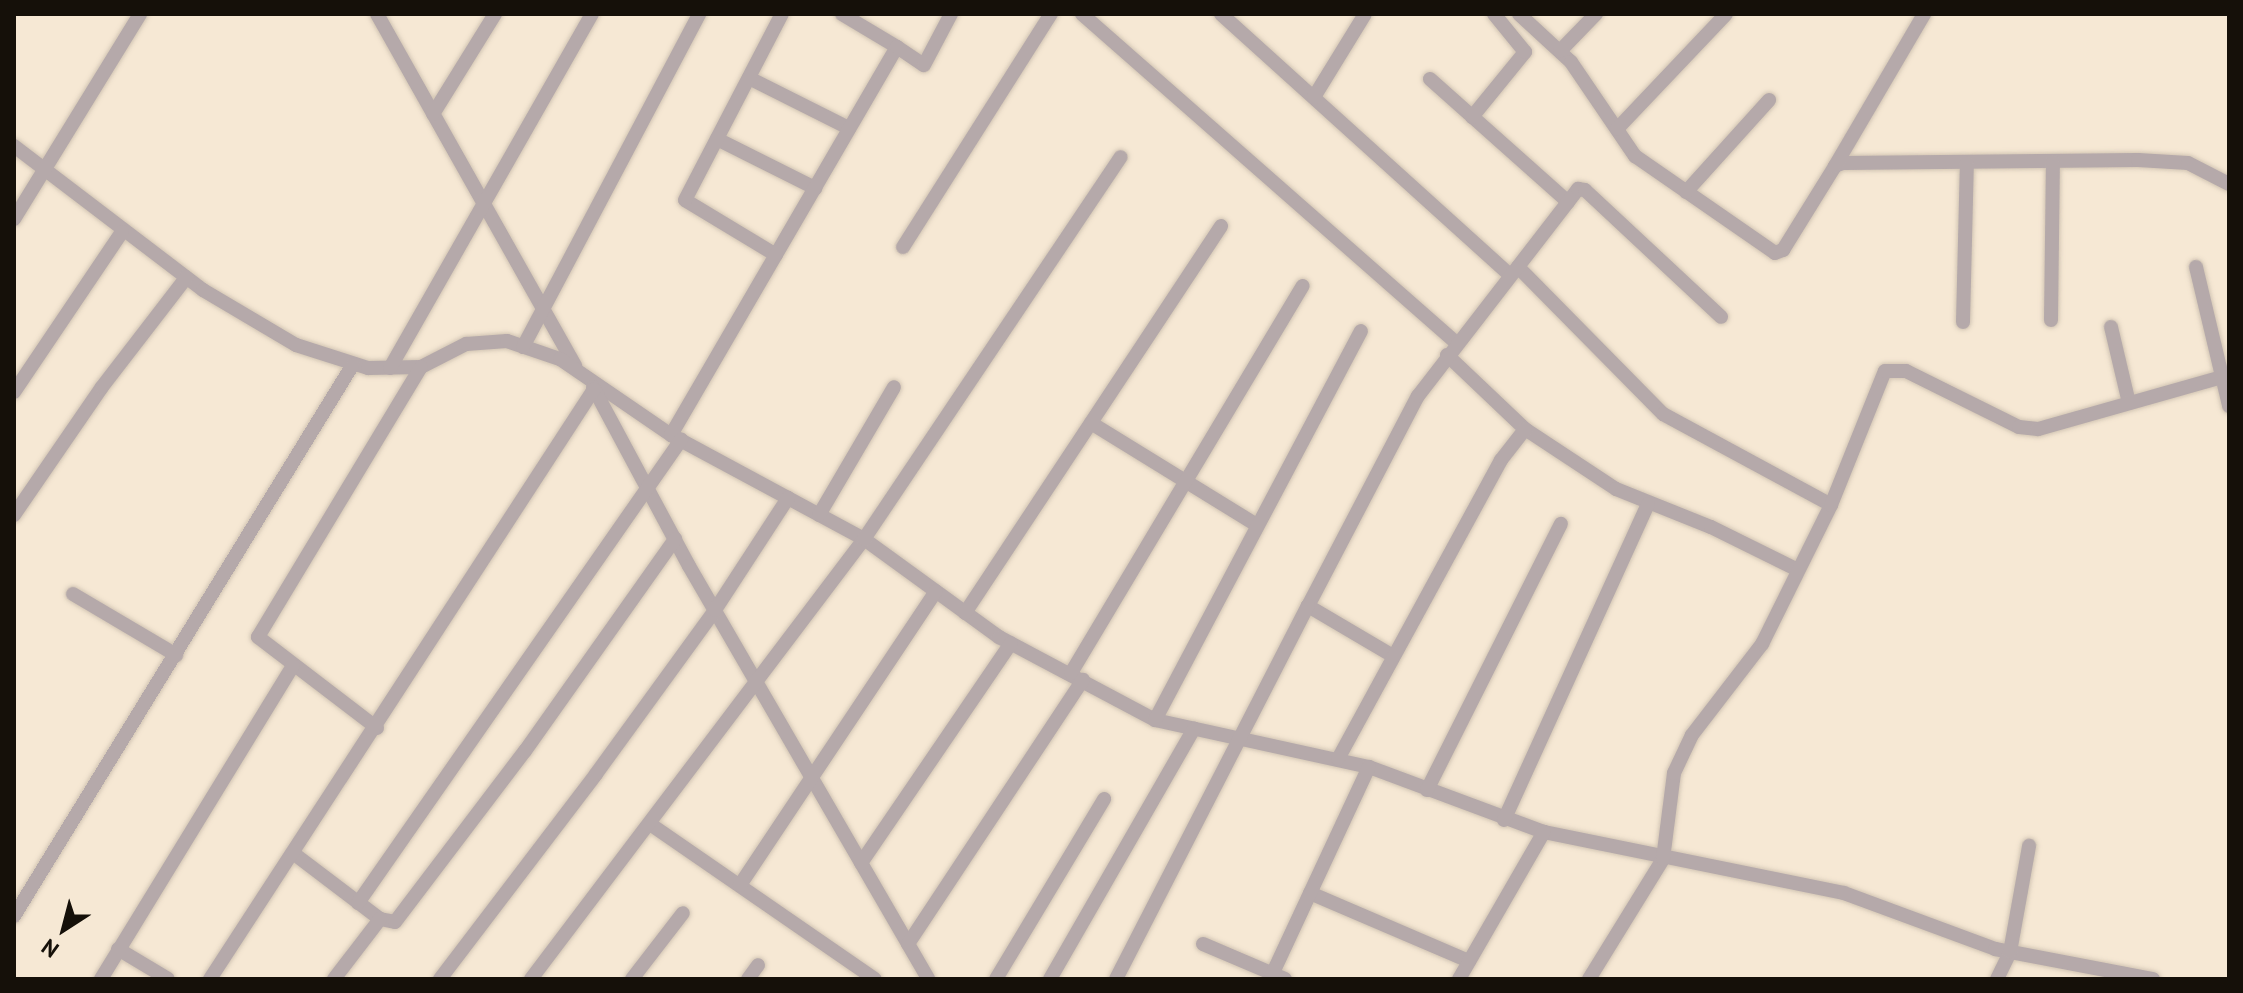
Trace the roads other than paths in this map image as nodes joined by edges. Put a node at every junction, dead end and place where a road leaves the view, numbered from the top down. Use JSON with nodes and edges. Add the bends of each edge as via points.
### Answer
{"nodes":[{"id":1,"x":140,"y":14,"type":"edge"},
{"id":2,"x":377,"y":14,"type":"edge"},
{"id":3,"x":495,"y":14,"type":"edge"},
{"id":4,"x":592,"y":14,"type":"edge"},
{"id":5,"x":699,"y":14,"type":"edge"},
{"id":6,"x":782,"y":14,"type":"edge"},
{"id":7,"x":842,"y":14,"type":"edge"},
{"id":8,"x":951,"y":14,"type":"edge"},
{"id":9,"x":1051,"y":14,"type":"edge"},
{"id":10,"x":1082,"y":14,"type":"edge"},
{"id":11,"x":1221,"y":14,"type":"edge"},
{"id":12,"x":1365,"y":14,"type":"edge"},
{"id":13,"x":1494,"y":14,"type":"edge"},
{"id":14,"x":1519,"y":14,"type":"edge"},
{"id":15,"x":1596,"y":14,"type":"edge"},
{"id":16,"x":1726,"y":14,"type":"edge"},
{"id":17,"x":1924,"y":14,"type":"edge"},
{"id":18,"x":897,"y":47,"type":"junction"},
{"id":19,"x":1560,"y":51,"type":"junction"},
{"id":20,"x":749,"y":78,"type":"junction"},
{"id":21,"x":1430,"y":79,"type":"dead end"},
{"id":22,"x":1314,"y":97,"type":"junction"},
{"id":23,"x":1769,"y":100,"type":"dead end"},
{"id":24,"x":433,"y":114,"type":"junction"},
{"id":25,"x":1472,"y":117,"type":"junction"},
{"id":26,"x":849,"y":128,"type":"junction"},
{"id":27,"x":1617,"y":129,"type":"junction"},
{"id":28,"x":717,"y":139,"type":"junction"},
{"id":29,"x":14,"y":146,"type":"edge"},
{"id":30,"x":1121,"y":157,"type":"dead end"},
{"id":31,"x":2053,"y":162,"type":"junction"},
{"id":32,"x":1967,"y":163,"type":"junction"},
{"id":33,"x":1835,"y":166,"type":"junction"},
{"id":34,"x":45,"y":170,"type":"junction"},
{"id":35,"x":2229,"y":184,"type":"edge"},
{"id":36,"x":815,"y":188,"type":"junction"},
{"id":37,"x":1686,"y":192,"type":"junction"},
{"id":38,"x":1568,"y":202,"type":"junction"},
{"id":39,"x":484,"y":204,"type":"junction"},
{"id":40,"x":14,"y":219,"type":"edge"},
{"id":41,"x":1221,"y":226,"type":"dead end"},
{"id":42,"x":122,"y":232,"type":"junction"},
{"id":43,"x":903,"y":247,"type":"dead end"},
{"id":44,"x":776,"y":255,"type":"junction"},
{"id":45,"x":2196,"y":267,"type":"dead end"},
{"id":46,"x":1514,"y":271,"type":"junction"},
{"id":47,"x":186,"y":278,"type":"junction"},
{"id":48,"x":1303,"y":286,"type":"dead end"},
{"id":49,"x":542,"y":308,"type":"junction"},
{"id":50,"x":1721,"y":317,"type":"dead end"},
{"id":51,"x":2051,"y":320,"type":"dead end"},
{"id":52,"x":1963,"y":322,"type":"dead end"},
{"id":53,"x":2111,"y":327,"type":"dead end"},
{"id":54,"x":1361,"y":331,"type":"dead end"},
{"id":55,"x":523,"y":347,"type":"junction"},
{"id":56,"x":1452,"y":349,"type":"junction"},
{"id":57,"x":352,"y":366,"type":"junction"},
{"id":58,"x":421,"y":367,"type":"junction"},
{"id":59,"x":390,"y":368,"type":"junction"},
{"id":60,"x":578,"y":372,"type":"junction"},
{"id":61,"x":2226,"y":375,"type":"edge"},
{"id":62,"x":593,"y":386,"type":"junction"},
{"id":63,"x":894,"y":387,"type":"dead end"},
{"id":64,"x":14,"y":392,"type":"edge"},
{"id":65,"x":2129,"y":403,"type":"junction"},
{"id":66,"x":2229,"y":406,"type":"edge"},
{"id":67,"x":1091,"y":423,"type":"junction"},
{"id":68,"x":1525,"y":429,"type":"junction"},
{"id":69,"x":676,"y":437,"type":"junction"},
{"id":70,"x":1187,"y":481,"type":"junction"},
{"id":71,"x":647,"y":487,"type":"junction"},
{"id":72,"x":788,"y":498,"type":"junction"},
{"id":73,"x":1648,"y":504,"type":"junction"},
{"id":74,"x":1831,"y":505,"type":"junction"},
{"id":75,"x":14,"y":515,"type":"edge"},
{"id":76,"x":819,"y":515,"type":"junction"},
{"id":77,"x":1561,"y":524,"type":"dead end"},
{"id":78,"x":1257,"y":525,"type":"junction"},
{"id":79,"x":675,"y":539,"type":"junction"},
{"id":80,"x":864,"y":539,"type":"junction"},
{"id":81,"x":1798,"y":570,"type":"junction"},
{"id":82,"x":936,"y":591,"type":"junction"},
{"id":83,"x":73,"y":594,"type":"dead end"},
{"id":84,"x":1308,"y":606,"type":"junction"},
{"id":85,"x":715,"y":610,"type":"junction"},
{"id":86,"x":965,"y":613,"type":"junction"},
{"id":87,"x":1011,"y":643,"type":"junction"},
{"id":88,"x":176,"y":655,"type":"junction"},
{"id":89,"x":1393,"y":656,"type":"junction"},
{"id":90,"x":293,"y":666,"type":"junction"},
{"id":91,"x":1077,"y":676,"type":"junction"},
{"id":92,"x":757,"y":685,"type":"junction"},
{"id":93,"x":1155,"y":720,"type":"junction"},
{"id":94,"x":377,"y":728,"type":"junction"},
{"id":95,"x":1194,"y":729,"type":"junction"},
{"id":96,"x":1238,"y":740,"type":"junction"},
{"id":97,"x":1338,"y":759,"type":"junction"},
{"id":98,"x":1369,"y":767,"type":"junction"},
{"id":99,"x":812,"y":779,"type":"junction"},
{"id":100,"x":1427,"y":790,"type":"junction"},
{"id":101,"x":1104,"y":799,"type":"dead end"},
{"id":102,"x":1504,"y":820,"type":"junction"},
{"id":103,"x":650,"y":824,"type":"junction"},
{"id":104,"x":1544,"y":832,"type":"junction"},
{"id":105,"x":2029,"y":846,"type":"dead end"},
{"id":106,"x":293,"y":853,"type":"junction"},
{"id":107,"x":1663,"y":859,"type":"junction"},
{"id":108,"x":861,"y":863,"type":"junction"},
{"id":109,"x":740,"y":885,"type":"junction"},
{"id":110,"x":1310,"y":893,"type":"junction"},
{"id":111,"x":358,"y":903,"type":"junction"},
{"id":112,"x":683,"y":913,"type":"dead end"},
{"id":113,"x":14,"y":916,"type":"edge"},
{"id":114,"x":380,"y":919,"type":"junction"},
{"id":115,"x":908,"y":944,"type":"junction"},
{"id":116,"x":1203,"y":944,"type":"dead end"},
{"id":117,"x":118,"y":949,"type":"junction"},
{"id":118,"x":2010,"y":952,"type":"junction"},
{"id":119,"x":1469,"y":961,"type":"junction"},
{"id":120,"x":758,"y":965,"type":"dead end"},
{"id":121,"x":2108,"y":975,"type":"edge"},
{"id":122,"x":1276,"y":977,"type":"edge"},
{"id":123,"x":101,"y":979,"type":"edge"},
{"id":124,"x":168,"y":979,"type":"edge"},
{"id":125,"x":210,"y":979,"type":"edge"},
{"id":126,"x":334,"y":979,"type":"edge"},
{"id":127,"x":440,"y":979,"type":"edge"},
{"id":128,"x":531,"y":979,"type":"edge"},
{"id":129,"x":632,"y":979,"type":"edge"},
{"id":130,"x":748,"y":979,"type":"edge"},
{"id":131,"x":875,"y":979,"type":"edge"},
{"id":132,"x":928,"y":979,"type":"edge"},
{"id":133,"x":996,"y":979,"type":"edge"},
{"id":134,"x":1050,"y":979,"type":"edge"},
{"id":135,"x":1116,"y":979,"type":"edge"},
{"id":136,"x":1459,"y":979,"type":"edge"},
{"id":137,"x":1589,"y":979,"type":"edge"},
{"id":138,"x":1997,"y":979,"type":"edge"},
{"id":139,"x":2153,"y":979,"type":"edge"}],
"edges":[{"from":1,"to":34,"type":"street"},
{"from":2,"to":24,"type":"street"},
{"from":3,"to":24,"type":"street"},
{"from":4,"to":39,"type":"street"},
{"from":5,"to":49,"type":"street"},
{"from":6,"to":20,"type":"street"},
{"from":7,"to":18,"type":"street"},
{"from":8,"to":18,"type":"street","via":[[924,65]]},
{"from":9,"to":43,"type":"street"},
{"from":10,"to":56,"type":"street"},
{"from":11,"to":22,"type":"street"},
{"from":12,"to":22,"type":"street"},
{"from":13,"to":25,"type":"street","via":[[1525,52]]},
{"from":14,"to":19,"type":"street"},
{"from":15,"to":19,"type":"street"},
{"from":16,"to":27,"type":"street"},
{"from":17,"to":33,"type":"street"},
{"from":18,"to":26,"type":"street"},
{"from":19,"to":27,"type":"street"},
{"from":20,"to":26,"type":"street"},
{"from":20,"to":28,"type":"street"},
{"from":21,"to":25,"type":"street"},
{"from":22,"to":46,"type":"street"},
{"from":23,"to":37,"type":"street"},
{"from":24,"to":39,"type":"street"},
{"from":25,"to":38,"type":"street"},
{"from":26,"to":36,"type":"street"},
{"from":27,"to":37,"type":"street","via":[[1635,156]]},
{"from":28,"to":36,"type":"street"},
{"from":28,"to":44,"type":"street","via":[[686,204]]},
{"from":29,"to":34,"type":"street"},
{"from":30,"to":80,"type":"street"},
{"from":31,"to":32,"type":"street"},
{"from":31,"to":35,"type":"street","via":[[2188,163]]},
{"from":31,"to":51,"type":"street"},
{"from":32,"to":33,"type":"street"},
{"from":32,"to":52,"type":"street"},
{"from":33,"to":37,"type":"street","via":[[1783,250],[1775,253]]},
{"from":34,"to":40,"type":"street"},
{"from":34,"to":42,"type":"street"},
{"from":36,"to":44,"type":"street"},
{"from":38,"to":46,"type":"street"},
{"from":38,"to":50,"type":"street","via":[[1578,189],[1585,190]]},
{"from":39,"to":49,"type":"street"},
{"from":39,"to":59,"type":"street"},
{"from":41,"to":67,"type":"street"},
{"from":42,"to":47,"type":"street"},
{"from":42,"to":64,"type":"street"},
{"from":44,"to":69,"type":"street"},
{"from":45,"to":61,"type":"street"},
{"from":46,"to":56,"type":"street"},
{"from":46,"to":74,"type":"street","via":[[1663,414]]},
{"from":47,"to":57,"type":"street","via":[[296,345]]},
{"from":47,"to":75,"type":"street","via":[[83,413]]},
{"from":48,"to":70,"type":"street"},
{"from":49,"to":55,"type":"street"},
{"from":49,"to":60,"type":"street"},
{"from":53,"to":65,"type":"street"},
{"from":54,"to":78,"type":"street"},
{"from":55,"to":58,"type":"street","via":[[507,341],[466,344]]},
{"from":55,"to":60,"type":"street","via":[[560,359]]},
{"from":56,"to":68,"type":"street"},
{"from":56,"to":84,"type":"street","via":[[1418,396]]},
{"from":57,"to":59,"type":"street"},
{"from":57,"to":88,"type":"street"},
{"from":58,"to":59,"type":"street"},
{"from":58,"to":90,"type":"street","via":[[260,631],[258,637]]},
{"from":60,"to":62,"type":"street"},
{"from":61,"to":65,"type":"street"},
{"from":61,"to":66,"type":"street"},
{"from":62,"to":69,"type":"street"},
{"from":62,"to":71,"type":"street"},
{"from":62,"to":94,"type":"street"},
{"from":63,"to":76,"type":"street"},
{"from":65,"to":74,"type":"street","via":[[2038,429],[2019,427],[1891,368],[1885,371]]},
{"from":67,"to":70,"type":"street"},
{"from":67,"to":86,"type":"street"},
{"from":68,"to":73,"type":"street"},
{"from":68,"to":89,"type":"street","via":[[1501,460]]},
{"from":69,"to":71,"type":"street"},
{"from":69,"to":72,"type":"street"},
{"from":70,"to":78,"type":"street"},
{"from":70,"to":91,"type":"street"},
{"from":71,"to":79,"type":"street"},
{"from":71,"to":111,"type":"street"},
{"from":72,"to":76,"type":"street"},
{"from":72,"to":85,"type":"street"},
{"from":73,"to":81,"type":"street","via":[[1711,527]]},
{"from":73,"to":102,"type":"street"},
{"from":74,"to":81,"type":"street"},
{"from":76,"to":80,"type":"street"},
{"from":77,"to":100,"type":"street"},
{"from":78,"to":93,"type":"street"},
{"from":79,"to":85,"type":"street"},
{"from":79,"to":114,"type":"street","via":[[525,751],[395,922]]},
{"from":80,"to":82,"type":"street"},
{"from":80,"to":92,"type":"street"},
{"from":81,"to":107,"type":"street","via":[[1762,644],[1692,735],[1674,773]]},
{"from":82,"to":86,"type":"street"},
{"from":82,"to":99,"type":"street"},
{"from":83,"to":88,"type":"street"},
{"from":84,"to":89,"type":"street"},
{"from":84,"to":96,"type":"street"},
{"from":85,"to":92,"type":"street"},
{"from":85,"to":127,"type":"street"},
{"from":86,"to":87,"type":"street"},
{"from":87,"to":91,"type":"street"},
{"from":87,"to":108,"type":"street"},
{"from":88,"to":113,"type":"street"},
{"from":89,"to":97,"type":"street"},
{"from":90,"to":94,"type":"street"},
{"from":90,"to":117,"type":"street"},
{"from":91,"to":93,"type":"street"},
{"from":91,"to":115,"type":"street"},
{"from":92,"to":99,"type":"street"},
{"from":92,"to":103,"type":"street"},
{"from":93,"to":95,"type":"street"},
{"from":94,"to":106,"type":"street"},
{"from":95,"to":96,"type":"street"},
{"from":95,"to":134,"type":"street"},
{"from":96,"to":97,"type":"street"},
{"from":96,"to":135,"type":"street"},
{"from":97,"to":98,"type":"street"},
{"from":98,"to":100,"type":"street"},
{"from":98,"to":110,"type":"street"},
{"from":99,"to":108,"type":"street"},
{"from":99,"to":109,"type":"street"},
{"from":100,"to":102,"type":"street"},
{"from":101,"to":133,"type":"street"},
{"from":102,"to":104,"type":"street"},
{"from":103,"to":109,"type":"street"},
{"from":103,"to":128,"type":"street"},
{"from":104,"to":107,"type":"street"},
{"from":104,"to":119,"type":"street"},
{"from":105,"to":118,"type":"street"},
{"from":106,"to":111,"type":"street"},
{"from":106,"to":125,"type":"street"},
{"from":107,"to":118,"type":"street","via":[[1844,893]]},
{"from":107,"to":137,"type":"street"},
{"from":108,"to":115,"type":"street"},
{"from":109,"to":131,"type":"street"},
{"from":110,"to":119,"type":"street"},
{"from":110,"to":122,"type":"street"},
{"from":111,"to":114,"type":"street"},
{"from":112,"to":129,"type":"street"},
{"from":114,"to":126,"type":"street"},
{"from":115,"to":132,"type":"street"},
{"from":116,"to":122,"type":"street"},
{"from":117,"to":123,"type":"street"},
{"from":117,"to":124,"type":"street"},
{"from":118,"to":121,"type":"street"},
{"from":118,"to":138,"type":"street"},
{"from":119,"to":136,"type":"street"},
{"from":120,"to":130,"type":"street"},
{"from":121,"to":139,"type":"street"}]}
